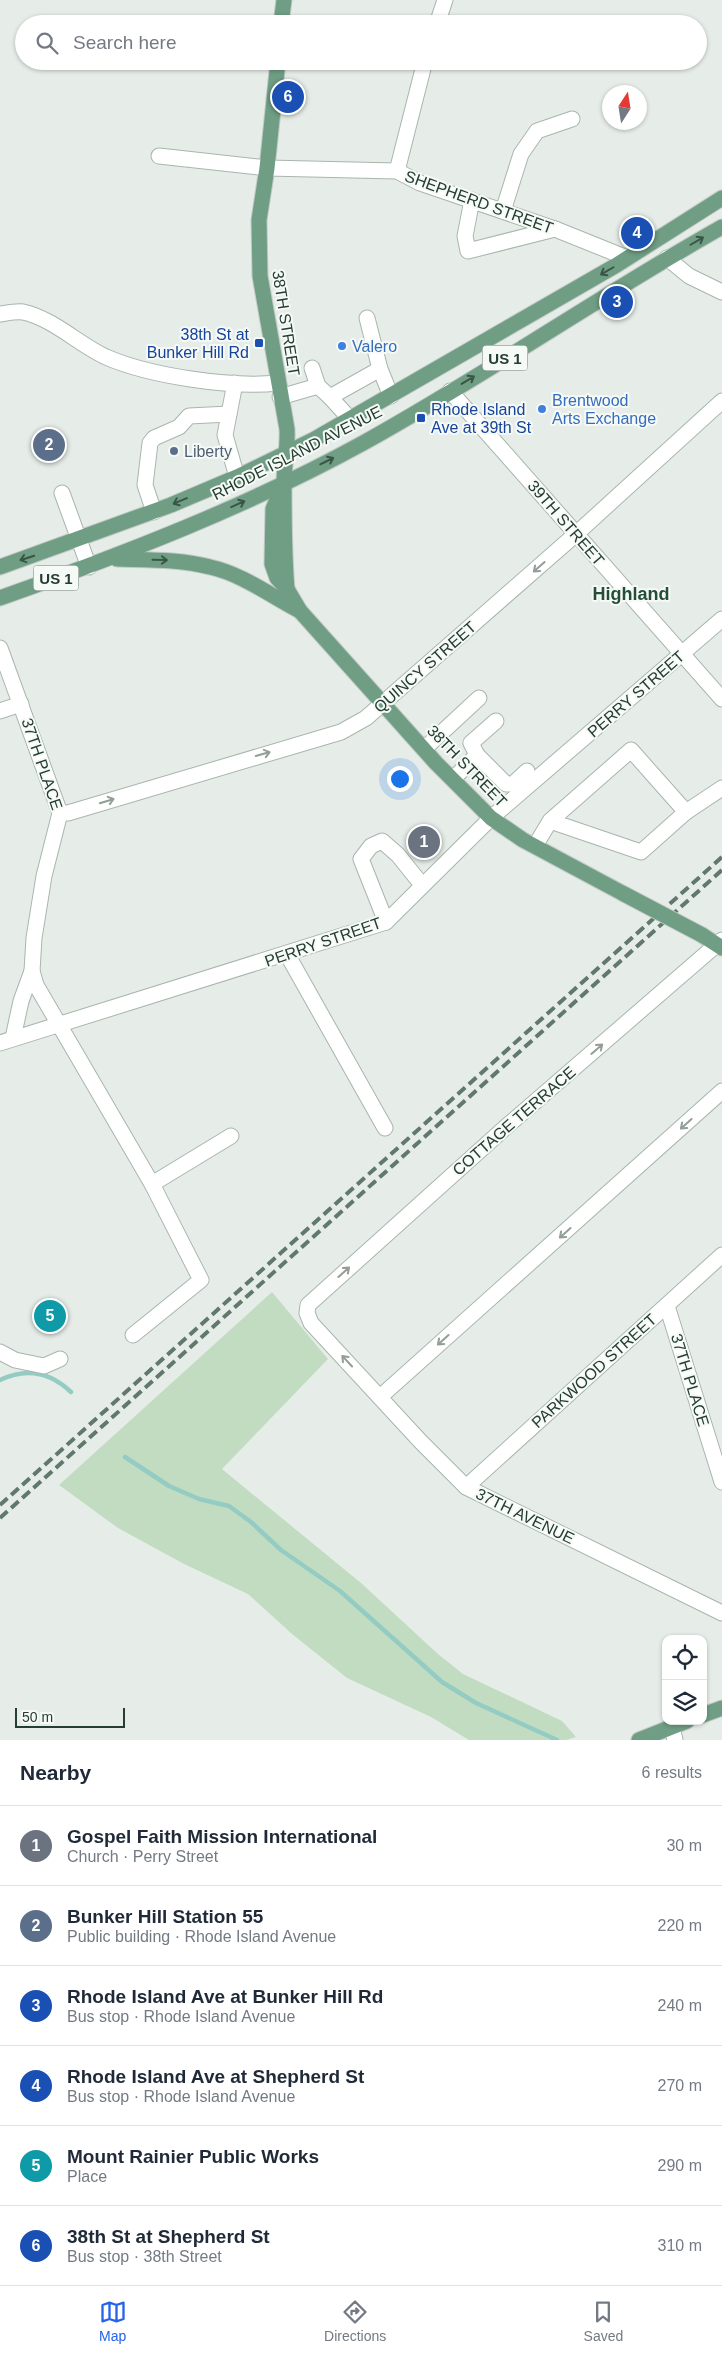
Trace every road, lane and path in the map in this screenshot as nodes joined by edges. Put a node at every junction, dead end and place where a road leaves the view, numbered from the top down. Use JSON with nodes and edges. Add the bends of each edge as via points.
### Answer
{"nodes":[{"id":1,"x":284,"y":0,"type":"edge"},
{"id":2,"x":445,"y":0,"type":"edge"},
{"id":3,"x":282,"y":15,"type":"edge"},
{"id":4,"x":440,"y":15,"type":"edge"},
{"id":5,"x":277,"y":70,"type":"edge"},
{"id":6,"x":423,"y":70,"type":"edge"},
{"id":7,"x":572,"y":119,"type":"dead end"},
{"id":8,"x":159,"y":156,"type":"dead end"},
{"id":9,"x":267,"y":168,"type":"junction"},
{"id":10,"x":397,"y":171,"type":"junction"},
{"id":11,"x":722,"y":198,"type":"edge"},
{"id":12,"x":472,"y":200,"type":"junction"},
{"id":13,"x":502,"y":211,"type":"junction"},
{"id":14,"x":722,"y":227,"type":"edge"},
{"id":15,"x":555,"y":229,"type":"junction"},
{"id":16,"x":627,"y":258,"type":"junction"},
{"id":17,"x":667,"y":258,"type":"junction"},
{"id":18,"x":722,"y":292,"type":"edge"},
{"id":19,"x":0,"y":314,"type":"edge"},
{"id":20,"x":367,"y":318,"type":"dead end"},
{"id":21,"x":312,"y":368,"type":"dead end"},
{"id":22,"x":380,"y":370,"type":"junction"},
{"id":23,"x":235,"y":383,"type":"junction"},
{"id":24,"x":318,"y":386,"type":"junction"},
{"id":25,"x":279,"y":390,"type":"junction"},
{"id":26,"x":450,"y":391,"type":"junction"},
{"id":27,"x":391,"y":396,"type":"junction"},
{"id":28,"x":330,"y":397,"type":"junction"},
{"id":29,"x":722,"y":401,"type":"edge"},
{"id":30,"x":229,"y":414,"type":"junction"},
{"id":31,"x":350,"y":419,"type":"junction"},
{"id":32,"x":288,"y":452,"type":"junction"},
{"id":33,"x":237,"y":477,"type":"junction"},
{"id":34,"x":284,"y":483,"type":"junction"},
{"id":35,"x":62,"y":494,"type":"dead end"},
{"id":36,"x":154,"y":512,"type":"junction"},
{"id":37,"x":576,"y":534,"type":"junction"},
{"id":38,"x":79,"y":539,"type":"junction"},
{"id":39,"x":111,"y":559,"type":"junction"},
{"id":40,"x":89,"y":566,"type":"junction"},
{"id":41,"x":0,"y":567,"type":"edge"},
{"id":42,"x":0,"y":598,"type":"edge"},
{"id":43,"x":300,"y":611,"type":"junction"},
{"id":44,"x":722,"y":619,"type":"edge"},
{"id":45,"x":0,"y":648,"type":"edge"},
{"id":46,"x":682,"y":655,"type":"junction"},
{"id":47,"x":479,"y":698,"type":"dead end"},
{"id":48,"x":722,"y":700,"type":"edge"},
{"id":49,"x":384,"y":703,"type":"junction"},
{"id":50,"x":21,"y":704,"type":"junction"},
{"id":51,"x":0,"y":711,"type":"edge"},
{"id":52,"x":496,"y":721,"type":"dead end"},
{"id":53,"x":424,"y":749,"type":"junction"},
{"id":54,"x":477,"y":755,"type":"junction"},
{"id":55,"x":527,"y":771,"type":"dead end"},
{"id":56,"x":453,"y":779,"type":"junction"},
{"id":57,"x":722,"y":788,"type":"edge"},
{"id":58,"x":686,"y":812,"type":"junction"},
{"id":59,"x":60,"y":813,"type":"junction"},
{"id":60,"x":492,"y":818,"type":"junction"},
{"id":61,"x":550,"y":821,"type":"junction"},
{"id":62,"x":535,"y":846,"type":"junction"},
{"id":63,"x":422,"y":885,"type":"junction"},
{"id":64,"x":386,"y":922,"type":"junction"},
{"id":65,"x":720,"y":944,"type":"edge"},
{"id":66,"x":287,"y":954,"type":"junction"},
{"id":67,"x":32,"y":971,"type":"junction"},
{"id":68,"x":60,"y":1025,"type":"junction"},
{"id":69,"x":7,"y":1041,"type":"edge"},
{"id":70,"x":722,"y":1091,"type":"edge"},
{"id":71,"x":384,"y":1128,"type":"dead end"},
{"id":72,"x":231,"y":1136,"type":"dead end"},
{"id":73,"x":152,"y":1184,"type":"junction"},
{"id":74,"x":722,"y":1255,"type":"edge"},
{"id":75,"x":308,"y":1305,"type":"joint"},
{"id":76,"x":667,"y":1306,"type":"junction"},
{"id":77,"x":133,"y":1334,"type":"dead end"},
{"id":78,"x":0,"y":1352,"type":"edge"},
{"id":79,"x":60,"y":1359,"type":"dead end"},
{"id":80,"x":380,"y":1397,"type":"junction"},
{"id":81,"x":722,"y":1482,"type":"edge"},
{"id":82,"x":466,"y":1488,"type":"junction"},
{"id":83,"x":722,"y":1613,"type":"edge"},
{"id":84,"x":722,"y":1708,"type":"edge"},
{"id":85,"x":707,"y":1714,"type":"edge"},
{"id":86,"x":674,"y":1733,"type":"edge"},
{"id":87,"x":639,"y":1740,"type":"edge"}],
"edges":[{"from":1,"to":3,"type":"main road"},
{"from":2,"to":4,"type":"street"},
{"from":5,"to":9,"type":"main road","name":"38TH STREET"},
{"from":6,"to":10,"type":"street"},
{"from":7,"to":13,"type":"street","via":[[537,131],[521,154]]},
{"from":8,"to":9,"type":"street"},
{"from":9,"to":10,"type":"street","name":"SHEPHERD STREET"},
{"from":9,"to":25,"type":"main road","name":"38TH STREET","via":[[258,220],[260,276]]},
{"from":10,"to":12,"type":"street","name":"SHEPHERD STREET","via":[[420,183]]},
{"from":11,"to":16,"type":"main road","name":"RHODE ISLAND AVENUE","number":"US 1"},
{"from":12,"to":13,"type":"street","name":"SHEPHERD STREET"},
{"from":12,"to":15,"type":"street","via":[[465,236],[468,251]]},
{"from":13,"to":15,"type":"street","name":"SHEPHERD STREET"},
{"from":17,"to":14,"type":"main road","name":"RHODE ISLAND AVENUE","number":"US 1","one_way":true},
{"from":15,"to":16,"type":"street","name":"SHEPHERD STREET"},
{"from":16,"to":27,"type":"main road","name":"RHODE ISLAND AVENUE","number":"US 1","one_way":true},
{"from":17,"to":18,"type":"street","via":[[690,276]]},
{"from":26,"to":17,"type":"main road","name":"RHODE ISLAND AVENUE","number":"US 1","one_way":true},
{"from":19,"to":23,"type":"street","via":[[22,312],[59,328],[105,356],[131,366]]},
{"from":20,"to":22,"type":"street"},
{"from":21,"to":24,"type":"street"},
{"from":22,"to":27,"type":"street"},
{"from":22,"to":28,"type":"street"},
{"from":23,"to":25,"type":"street"},
{"from":23,"to":30,"type":"street"},
{"from":24,"to":25,"type":"street"},
{"from":24,"to":28,"type":"street"},
{"from":25,"to":32,"type":"main road","name":"38TH STREET"},
{"from":34,"to":26,"type":"main road","name":"RHODE ISLAND AVENUE","number":"US 1","one_way":true,"via":[[365,442]]},
{"from":26,"to":37,"type":"street","name":"39TH STREET"},
{"from":27,"to":31,"type":"main road","name":"RHODE ISLAND AVENUE","number":"US 1"},
{"from":28,"to":31,"type":"street"},
{"from":29,"to":37,"type":"street","name":"QUINCY STREET"},
{"from":30,"to":33,"type":"street","via":[[225,435]]},
{"from":30,"to":36,"type":"street","via":[[189,416],[179,427],[150,443],[144,485]]},
{"from":31,"to":32,"type":"main road","name":"RHODE ISLAND AVENUE","number":"US 1"},
{"from":32,"to":33,"type":"main road","name":"RHODE ISLAND AVENUE","number":"US 1"},
{"from":32,"to":34,"type":"main road","name":"38TH STREET"},
{"from":33,"to":36,"type":"main road","name":"RHODE ISLAND AVENUE","number":"US 1","one_way":true},
{"from":39,"to":34,"type":"main road","name":"RHODE ISLAND AVENUE","number":"US 1","one_way":true},
{"from":34,"to":43,"type":"main road","name":"38TH STREET","via":[[273,509],[272,564],[277,578]]},
{"from":35,"to":38,"type":"street"},
{"from":36,"to":38,"type":"main road","name":"RHODE ISLAND AVENUE","number":"US 1"},
{"from":37,"to":46,"type":"street","name":"39TH STREET"},
{"from":37,"to":49,"type":"street","name":"QUINCY STREET","one_way":true},
{"from":38,"to":40,"type":"street"},
{"from":38,"to":41,"type":"main road","name":"RHODE ISLAND AVENUE","number":"US 1","one_way":true},
{"from":39,"to":40,"type":"main road","name":"RHODE ISLAND AVENUE","number":"US 1"},
{"from":39,"to":43,"type":"main road","one_way":true,"via":[[170,560],[211,567],[238,577]]},
{"from":40,"to":42,"type":"main road","name":"RHODE ISLAND AVENUE","number":"US 1"},
{"from":43,"to":49,"type":"main road","name":"38TH STREET"},
{"from":44,"to":46,"type":"street","name":"PERRY STREET"},
{"from":45,"to":50,"type":"street","name":"37TH PLACE"},
{"from":46,"to":48,"type":"street","name":"39TH STREET"},
{"from":46,"to":60,"type":"street","name":"PERRY STREET"},
{"from":47,"to":53,"type":"street"},
{"from":49,"to":53,"type":"main road","name":"38TH STREET"},
{"from":59,"to":49,"type":"street","name":"QUINCY STREET","one_way":true,"via":[[341,732]]},
{"from":50,"to":51,"type":"street"},
{"from":50,"to":59,"type":"street","name":"37TH PLACE"},
{"from":52,"to":54,"type":"street","via":[[471,743]]},
{"from":53,"to":56,"type":"main road","name":"38TH STREET"},
{"from":54,"to":55,"type":"street","via":[[506,784],[513,784]]},
{"from":54,"to":56,"type":"street"},
{"from":56,"to":60,"type":"main road","name":"38TH STREET"},
{"from":57,"to":58,"type":"street"},
{"from":58,"to":61,"type":"street","via":[[641,852]]},
{"from":58,"to":61,"type":"street","via":[[631,750]]},
{"from":59,"to":67,"type":"street","name":"37TH PLACE","via":[[44,876]]},
{"from":60,"to":62,"type":"main road","name":"38TH STREET"},
{"from":60,"to":63,"type":"street","name":"PERRY STREET"},
{"from":61,"to":62,"type":"street"},
{"from":62,"to":65,"type":"main road","name":"38TH STREET","bridge":true},
{"from":63,"to":64,"type":"street","name":"PERRY STREET"},
{"from":63,"to":64,"type":"street","via":[[398,854],[382,842],[371,846],[361,859]]},
{"from":64,"to":66,"type":"street","name":"PERRY STREET"},
{"from":75,"to":65,"type":"street","name":"COTTAGE TERRACE","one_way":true,"via":[[507,1126]]},
{"from":66,"to":68,"type":"street","name":"PERRY STREET"},
{"from":66,"to":71,"type":"street"},
{"from":67,"to":68,"type":"street","name":"37TH PLACE"},
{"from":67,"to":69,"type":"street","name":"37TH PLACE"},
{"from":68,"to":69,"type":"street","name":"PERRY STREET"},
{"from":68,"to":73,"type":"street","name":"37TH PLACE"},
{"from":70,"to":80,"type":"street","one_way":true},
{"from":72,"to":73,"type":"street"},
{"from":73,"to":77,"type":"street","name":"37TH PLACE","via":[[201,1280]]},
{"from":74,"to":76,"type":"street","name":"PARKWOOD STREET"},
{"from":80,"to":75,"type":"street","name":"37TH AVENUE","one_way":true,"via":[[312,1323],[306,1313]]},
{"from":76,"to":81,"type":"street","name":"37TH PLACE"},
{"from":76,"to":82,"type":"street","name":"PARKWOOD STREET"},
{"from":78,"to":79,"type":"street","via":[[14,1360],[44,1366]]},
{"from":80,"to":82,"type":"street","name":"37TH AVENUE"},
{"from":82,"to":83,"type":"street","name":"37TH AVENUE"},
{"from":84,"to":85,"type":"main road"},
{"from":86,"to":87,"type":"main road"}]}
